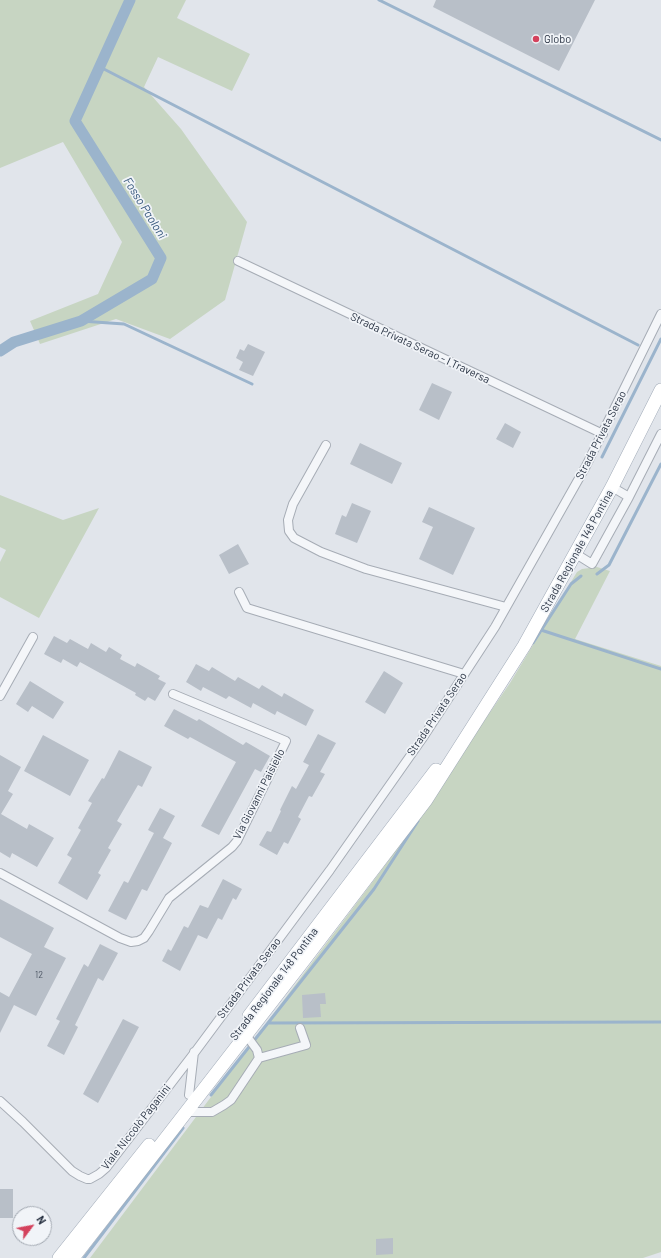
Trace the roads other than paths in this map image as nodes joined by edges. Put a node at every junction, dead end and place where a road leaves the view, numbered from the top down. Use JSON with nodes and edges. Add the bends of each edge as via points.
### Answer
{"nodes":[{"id":1,"x":238,"y":262,"type":"dead end"},
{"id":2,"x":661,"y":314,"type":"edge"},
{"id":3,"x":661,"y":390,"type":"edge"},
{"id":4,"x":602,"y":434,"type":"junction"},
{"id":5,"x":661,"y":434,"type":"edge"},
{"id":6,"x":326,"y":445,"type":"dead end"},
{"id":7,"x":612,"y":487,"type":"junction"},
{"id":8,"x":628,"y":496,"type":"junction"},
{"id":9,"x":576,"y":554,"type":"junction"},
{"id":10,"x":239,"y":592,"type":"dead end"},
{"id":11,"x":506,"y":607,"type":"junction"},
{"id":12,"x":33,"y":637,"type":"dead end"},
{"id":13,"x":464,"y":674,"type":"junction"},
{"id":14,"x":173,"y":694,"type":"dead end"},
{"id":15,"x":0,"y":696,"type":"edge"},
{"id":16,"x":485,"y":707,"type":"junction"},
{"id":17,"x":0,"y":872,"type":"edge"},
{"id":18,"x":300,"y":1028,"type":"dead end"},
{"id":19,"x":246,"y":1035,"type":"junction"},
{"id":20,"x":194,"y":1052,"type":"junction"},
{"id":21,"x":258,"y":1054,"type":"junction"},
{"id":22,"x":189,"y":1095,"type":"junction"},
{"id":23,"x":0,"y":1101,"type":"edge"},
{"id":24,"x":186,"y":1112,"type":"junction"},
{"id":25,"x":59,"y":1258,"type":"edge"},
{"id":26,"x":73,"y":1258,"type":"edge"}],
"edges":[{"from":1,"to":4,"type":"street","name":"Strada Privata Serao - I Traversa"},
{"from":2,"to":4,"type":"street","name":"Strada Privata Serao"},
{"from":3,"to":7,"type":"main road","name":"Strada Regionale 148 Pontina"},
{"from":4,"to":11,"type":"street","name":"Strada Privata Serao"},
{"from":5,"to":8,"type":"street"},
{"from":6,"to":11,"type":"street","via":[[293,504],[288,520],[289,531],[294,538],[316,550],[366,570]]},
{"from":7,"to":8,"type":"street"},
{"from":7,"to":9,"type":"main road","name":"Strada Regionale 148 Pontina"},
{"from":8,"to":9,"type":"street","via":[[592,564]]},
{"from":9,"to":16,"type":"main road","name":"Strada Regionale 148 Pontina","via":[[524,646]]},
{"from":10,"to":13,"type":"street","via":[[247,608]]},
{"from":11,"to":13,"type":"street","name":"Strada Privata Serao"},
{"from":12,"to":15,"type":"street"},
{"from":13,"to":20,"type":"street","name":"Strada Privata Serao","via":[[422,739],[330,870]]},
{"from":14,"to":17,"type":"street","name":"Via Giovanni Paisiello","via":[[286,741],[232,847],[169,898],[144,938],[131,942],[120,938]]},
{"from":16,"to":19,"type":"main road","name":"Strada Regionale 148 Pontina","via":[[426,800]]},
{"from":16,"to":22,"type":"main road","name":"Strada Regionale 148 Pontina"},
{"from":18,"to":21,"type":"street","via":[[306,1045]]},
{"from":19,"to":21,"type":"street","name":"Strada Regionale 148 Pontina"},
{"from":19,"to":24,"type":"main road","name":"Strada Regionale 148 Pontina"},
{"from":20,"to":22,"type":"street"},
{"from":20,"to":23,"type":"street","name":"Viale Niccolò Paganini","via":[[106,1168],[90,1179],[72,1171]]},
{"from":21,"to":24,"type":"street","via":[[231,1100],[212,1112]]},
{"from":22,"to":25,"type":"main road","name":"Strada Regionale 148 Pontina"},
{"from":24,"to":26,"type":"main road","name":"Strada Regionale 148 Pontina"}]}
